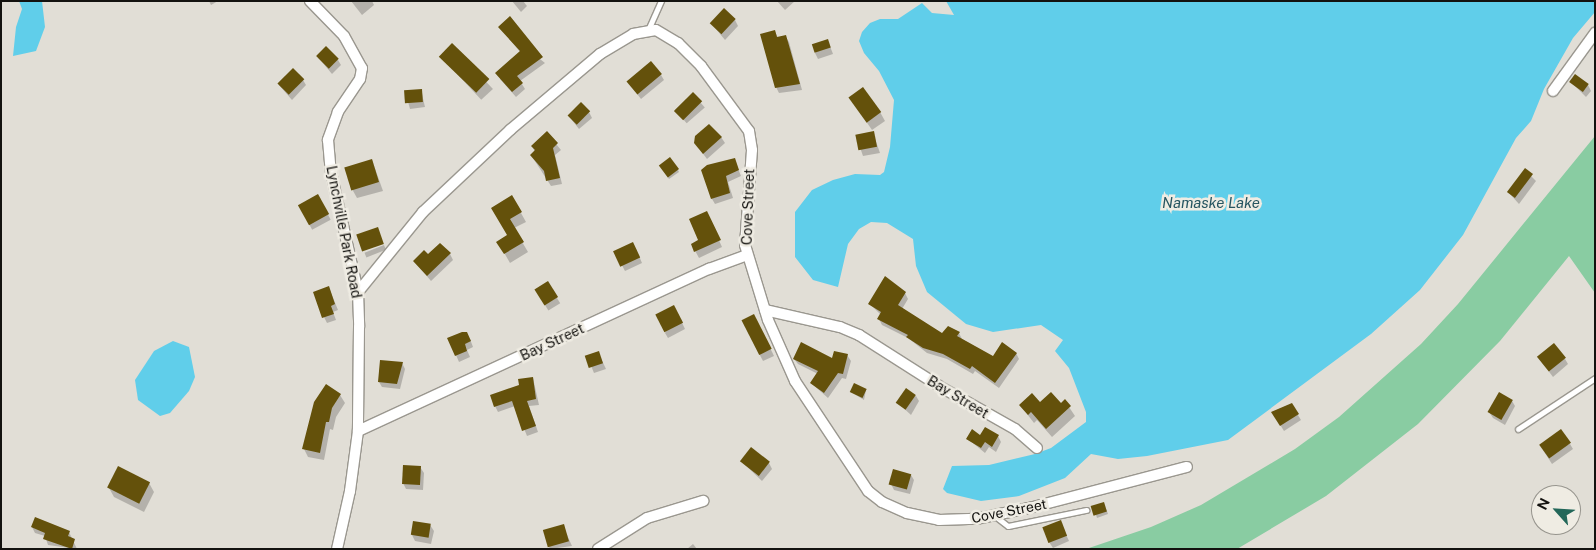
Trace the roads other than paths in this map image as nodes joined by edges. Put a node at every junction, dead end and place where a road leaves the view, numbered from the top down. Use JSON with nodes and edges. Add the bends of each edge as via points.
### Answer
{"nodes":[{"id":1,"x":310,"y":1,"type":"edge"},
{"id":2,"x":661,"y":1,"type":"edge"},
{"id":3,"x":648,"y":30,"type":"junction"},
{"id":4,"x":1595,"y":33,"type":"edge"},
{"id":5,"x":1553,"y":90,"type":"dead end"},
{"id":6,"x":747,"y":255,"type":"junction"},
{"id":7,"x":358,"y":292,"type":"junction"},
{"id":8,"x":765,"y":310,"type":"junction"},
{"id":9,"x":1595,"y":378,"type":"edge"},
{"id":10,"x":1518,"y":430,"type":"dead end"},
{"id":11,"x":358,"y":431,"type":"junction"},
{"id":12,"x":1037,"y":448,"type":"dead end"},
{"id":13,"x":1187,"y":467,"type":"dead end"},
{"id":14,"x":703,"y":502,"type":"dead end"},
{"id":15,"x":1086,"y":510,"type":"dead end"},
{"id":16,"x":996,"y":516,"type":"junction"},
{"id":17,"x":337,"y":549,"type":"edge"},
{"id":18,"x":598,"y":549,"type":"edge"}],
"edges":[{"from":1,"to":7,"type":"street","name":"Lynchville Park Road","via":[[344,36],[362,68],[358,84],[333,123],[328,149]]},
{"from":2,"to":3,"type":"lane"},
{"from":3,"to":6,"type":"street","name":"Cove Street","via":[[664,32],[686,50],[735,107],[749,131],[752,150],[744,235]]},
{"from":3,"to":7,"type":"street","via":[[633,34],[600,54],[510,130],[423,212]]},
{"from":4,"to":5,"type":"street"},
{"from":6,"to":8,"type":"street","name":"Cove Street"},
{"from":6,"to":11,"type":"street","name":"Bay Street"},
{"from":7,"to":11,"type":"street","name":"Lynchville Park Road"},
{"from":8,"to":12,"type":"street","name":"Bay Street","via":[[850,330],[1015,429]]},
{"from":8,"to":16,"type":"street","name":"Cove Street","via":[[774,339],[795,381],[868,491],[894,509],[926,517],[957,520]]},
{"from":9,"to":10,"type":"lane"},
{"from":11,"to":17,"type":"street","name":"Lynchville Park Road","via":[[350,491]]},
{"from":13,"to":16,"type":"street","name":"Cove Street"},
{"from":14,"to":18,"type":"street","via":[[647,518]]},
{"from":15,"to":16,"type":"lane","via":[[1008,526]]}]}
